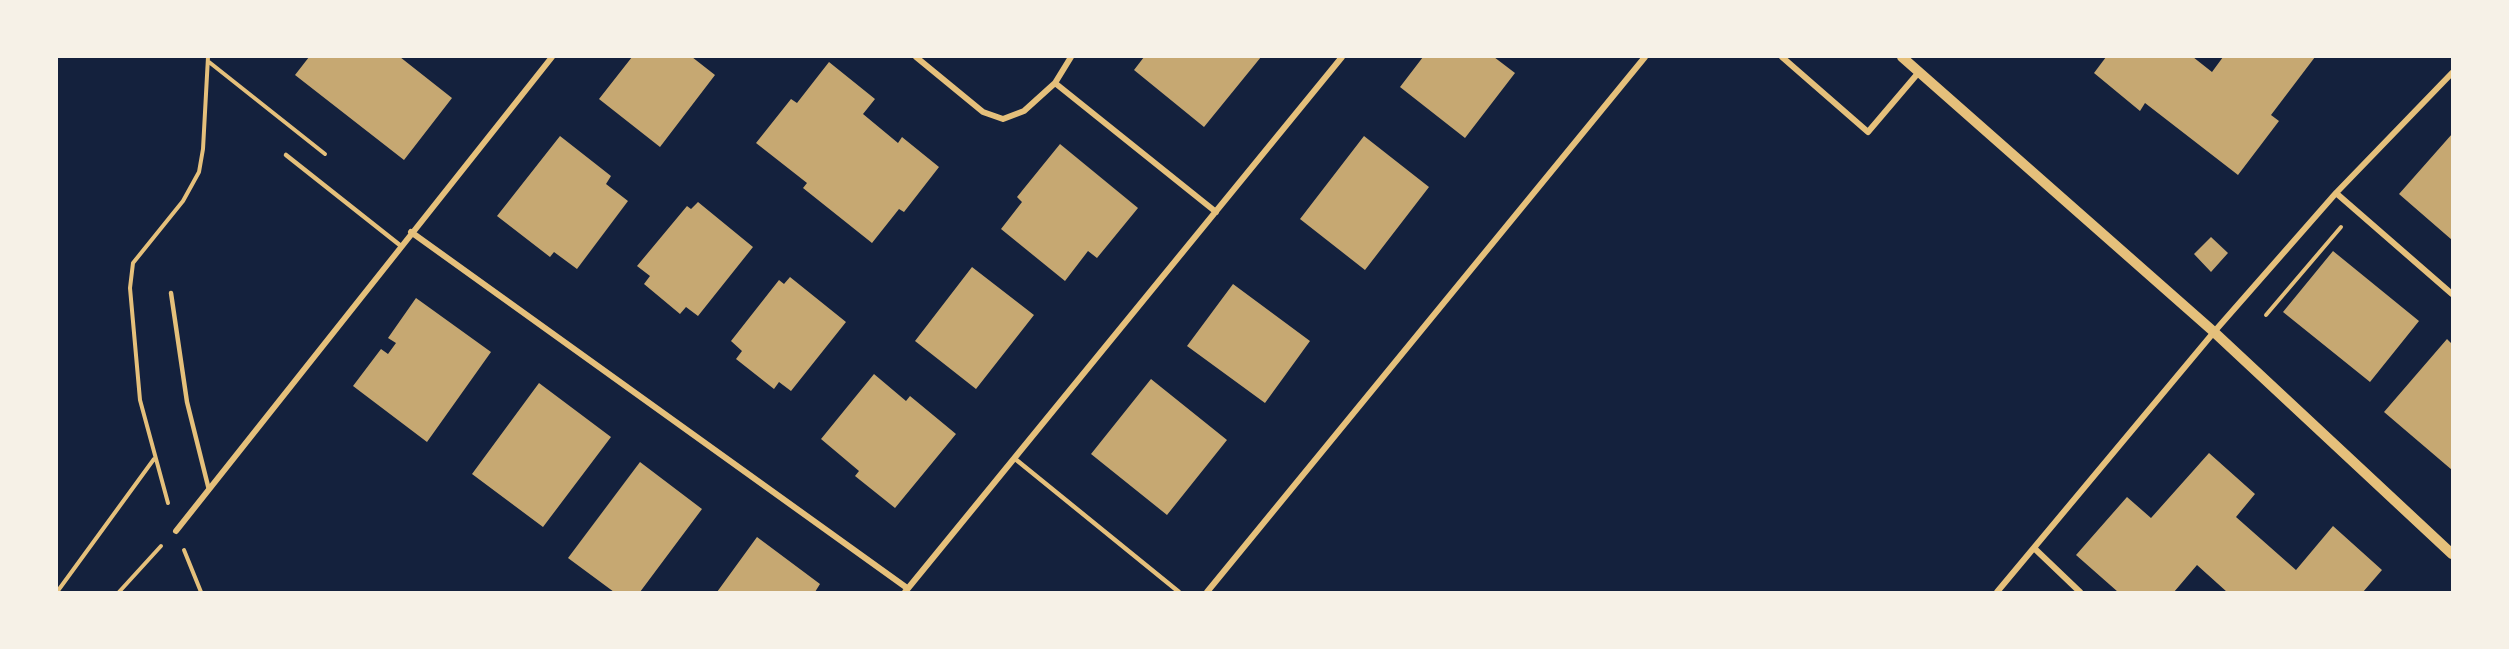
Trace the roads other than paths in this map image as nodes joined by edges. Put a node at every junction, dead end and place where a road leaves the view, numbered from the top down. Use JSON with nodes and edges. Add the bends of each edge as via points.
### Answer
{"nodes":[{"id":1,"x":552,"y":57,"type":"edge"},
{"id":2,"x":916,"y":57,"type":"edge"},
{"id":3,"x":1071,"y":57,"type":"edge"},
{"id":4,"x":1342,"y":57,"type":"edge"},
{"id":5,"x":1645,"y":57,"type":"edge"},
{"id":6,"x":1782,"y":57,"type":"edge"},
{"id":7,"x":1902,"y":57,"type":"edge"},
{"id":8,"x":1918,"y":72,"type":"junction"},
{"id":9,"x":2452,"y":73,"type":"edge"},
{"id":10,"x":1055,"y":83,"type":"junction"},
{"id":11,"x":286,"y":155,"type":"dead end"},
{"id":12,"x":2336,"y":193,"type":"junction"},
{"id":13,"x":1216,"y":212,"type":"junction"},
{"id":14,"x":411,"y":232,"type":"junction"},
{"id":15,"x":401,"y":246,"type":"junction"},
{"id":16,"x":171,"y":293,"type":"dead end"},
{"id":17,"x":2452,"y":294,"type":"edge"},
{"id":18,"x":2214,"y":332,"type":"junction"},
{"id":19,"x":1014,"y":458,"type":"junction"},
{"id":20,"x":209,"y":490,"type":"junction"},
{"id":21,"x":176,"y":531,"type":"road end"},
{"id":22,"x":2034,"y":548,"type":"junction"},
{"id":23,"x":2452,"y":554,"type":"edge"},
{"id":24,"x":906,"y":590,"type":"edge"},
{"id":25,"x":1179,"y":592,"type":"edge"},
{"id":26,"x":1207,"y":592,"type":"edge"},
{"id":27,"x":1996,"y":592,"type":"edge"},
{"id":28,"x":2080,"y":592,"type":"edge"}],
"edges":[{"from":1,"to":14,"type":"street"},
{"from":2,"to":10,"type":"street","via":[[983,112],[1003,119],[1024,111]]},
{"from":3,"to":10,"type":"street"},
{"from":4,"to":13,"type":"street"},
{"from":5,"to":26,"type":"street"},
{"from":6,"to":8,"type":"street","via":[[1868,132]]},
{"from":7,"to":8,"type":"street"},
{"from":8,"to":18,"type":"street"},
{"from":9,"to":12,"type":"street"},
{"from":10,"to":13,"type":"street"},
{"from":11,"to":15,"type":"lane"},
{"from":12,"to":17,"type":"street"},
{"from":12,"to":18,"type":"street"},
{"from":13,"to":19,"type":"street"},
{"from":14,"to":15,"type":"street"},
{"from":14,"to":24,"type":"street"},
{"from":15,"to":20,"type":"street"},
{"from":16,"to":20,"type":"lane","via":[[187,402]]},
{"from":18,"to":22,"type":"street"},
{"from":18,"to":23,"type":"street"},
{"from":19,"to":24,"type":"street"},
{"from":19,"to":25,"type":"lane"},
{"from":20,"to":21,"type":"street"},
{"from":22,"to":27,"type":"street"},
{"from":22,"to":28,"type":"street"}]}
